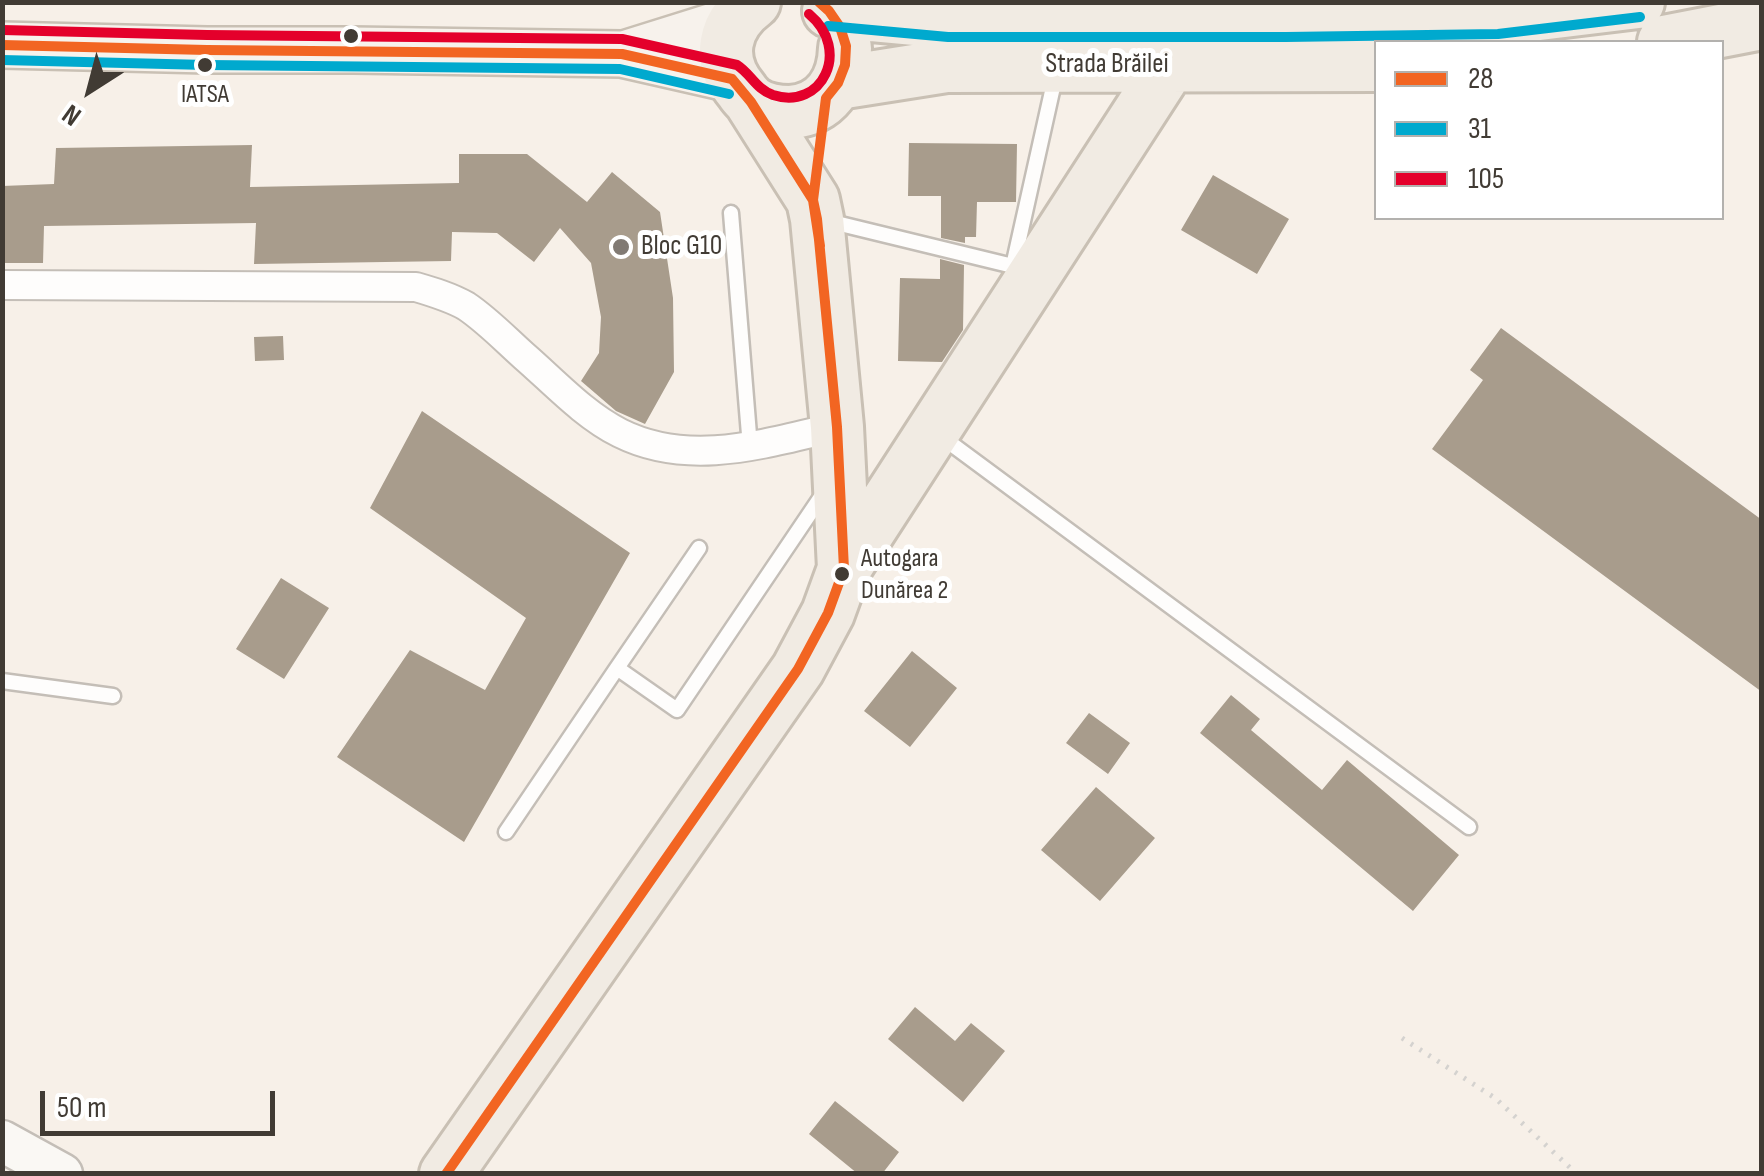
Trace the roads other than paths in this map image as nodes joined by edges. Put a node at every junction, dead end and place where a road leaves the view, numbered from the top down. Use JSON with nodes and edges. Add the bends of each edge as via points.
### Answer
{"nodes":[{"id":1,"x":1638,"y":2,"type":"edge"},
{"id":2,"x":824,"y":7,"type":"edge"},
{"id":3,"x":745,"y":9,"type":"edge"},
{"id":4,"x":1762,"y":23,"type":"edge"},
{"id":5,"x":1674,"y":40,"type":"edge"},
{"id":6,"x":2,"y":45,"type":"edge"},
{"id":7,"x":622,"y":54,"type":"junction"},
{"id":8,"x":1058,"y":65,"type":"junction"},
{"id":9,"x":1170,"y":65,"type":"junction"},
{"id":10,"x":1374,"y":65,"type":"edge"},
{"id":11,"x":741,"y":90,"type":"junction"},
{"id":12,"x":832,"y":91,"type":"junction"},
{"id":13,"x":815,"y":210,"type":"junction"},
{"id":14,"x":731,"y":213,"type":"dead end"},
{"id":15,"x":1021,"y":275,"type":"junction"},
{"id":16,"x":2,"y":285,"type":"edge"},
{"id":17,"x":934,"y":431,"type":"junction"},
{"id":18,"x":750,"y":448,"type":"junction"},
{"id":19,"x":838,"y":448,"type":"junction"},
{"id":20,"x":700,"y":548,"type":"dead end"},
{"id":21,"x":844,"y":569,"type":"junction"},
{"id":22,"x":617,"y":668,"type":"junction"},
{"id":23,"x":2,"y":681,"type":"edge"},
{"id":24,"x":113,"y":696,"type":"dead end"},
{"id":25,"x":1469,"y":827,"type":"dead end"},
{"id":26,"x":506,"y":832,"type":"dead end"},
{"id":27,"x":2,"y":1141,"type":"edge"},
{"id":28,"x":62,"y":1174,"type":"edge"},
{"id":29,"x":446,"y":1174,"type":"edge"}],
"edges":[{"from":1,"to":2,"type":"highway","name":"Strada Brăilei","via":[[1498,20],[1286,22],[948,22]]},
{"from":2,"to":12,"type":"highway","name":"Strada Brăilei","via":[[846,46]]},
{"from":3,"to":7,"type":"main road","name":"Strada Brăilei"},
{"from":3,"to":11,"type":"highway","name":"Strada Brăilei","via":[[727,38],[726,59]]},
{"from":4,"to":5,"type":"highway"},
{"from":6,"to":7,"type":"main road","name":"Strada Brăilei"},
{"from":7,"to":11,"type":"main road","name":"Strada Brăilei"},
{"from":8,"to":9,"type":"highway","name":"Strada Brăilei"},
{"from":8,"to":12,"type":"highway","name":"Strada Brăilei","via":[[946,66]]},
{"from":8,"to":15,"type":"lane"},
{"from":9,"to":10,"type":"highway","name":"Strada Brăilei"},
{"from":9,"to":15,"type":"highway"},
{"from":11,"to":12,"type":"highway","name":"Strada Brăilei","via":[[776,112],[802,111]]},
{"from":11,"to":13,"type":"highway"},
{"from":12,"to":13,"type":"highway"},
{"from":13,"to":15,"type":"lane"},
{"from":13,"to":19,"type":"highway"},
{"from":14,"to":18,"type":"lane"},
{"from":15,"to":17,"type":"highway"},
{"from":16,"to":18,"type":"street","via":[[416,286],[465,306],[618,433],[652,446]]},
{"from":17,"to":21,"type":"highway"},
{"from":17,"to":25,"type":"lane"},
{"from":18,"to":19,"type":"street"},
{"from":19,"to":21,"type":"highway"},
{"from":19,"to":22,"type":"lane","via":[[677,710]]},
{"from":20,"to":22,"type":"lane"},
{"from":21,"to":29,"type":"highway","via":[[798,669]]},
{"from":22,"to":26,"type":"lane"},
{"from":23,"to":24,"type":"lane"},
{"from":27,"to":28,"type":"street"}]}
